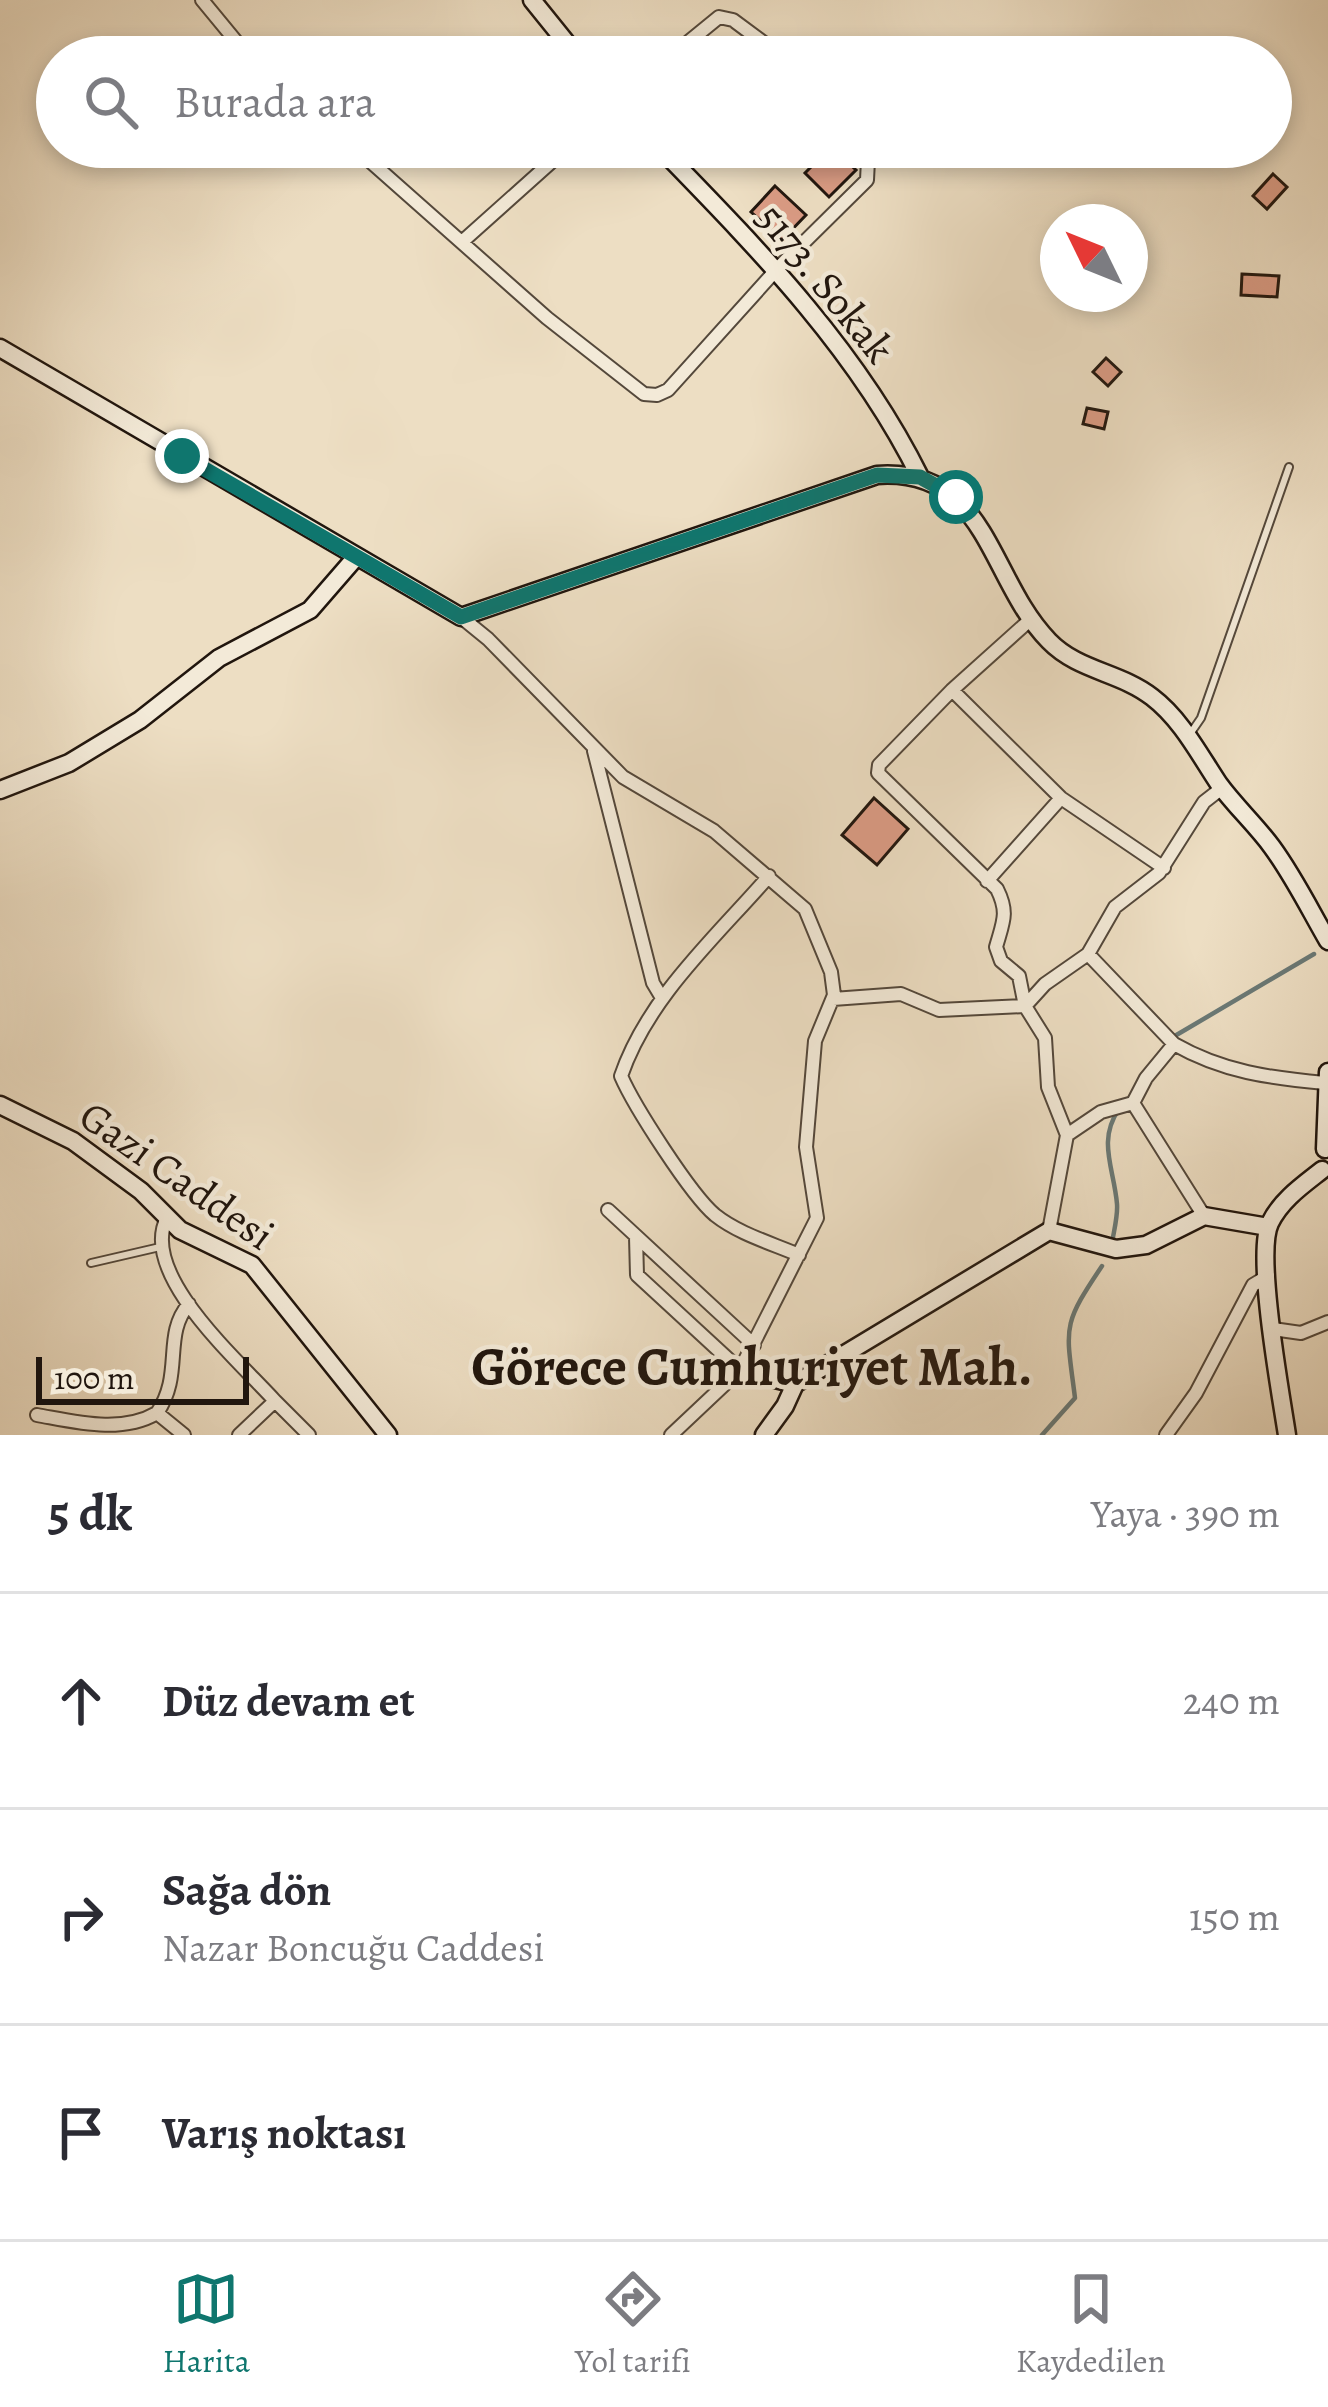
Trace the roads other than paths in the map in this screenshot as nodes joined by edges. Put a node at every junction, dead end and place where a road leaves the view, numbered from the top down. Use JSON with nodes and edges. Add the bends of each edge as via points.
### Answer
{"nodes":[{"id":1,"x":202,"y":0,"type":"edge"},
{"id":2,"x":532,"y":0,"type":"edge"},
{"id":3,"x":232,"y":36,"type":"edge"},
{"id":4,"x":561,"y":36,"type":"edge"},
{"id":5,"x":696,"y":36,"type":"edge"},
{"id":6,"x":755,"y":36,"type":"edge"},
{"id":7,"x":378,"y":168,"type":"edge"},
{"id":8,"x":545,"y":168,"type":"edge"},
{"id":9,"x":679,"y":168,"type":"edge"},
{"id":10,"x":871,"y":168,"type":"edge"},
{"id":11,"x":463,"y":241,"type":"junction"},
{"id":12,"x":777,"y":269,"type":"junction"},
{"id":13,"x":0,"y":348,"type":"edge"},
{"id":14,"x":1289,"y":467,"type":"dead end"},
{"id":15,"x":920,"y":477,"type":"junction"},
{"id":16,"x":356,"y":557,"type":"junction"},
{"id":17,"x":461,"y":617,"type":"junction"},
{"id":18,"x":1031,"y":619,"type":"junction"},
{"id":19,"x":952,"y":690,"type":"junction"},
{"id":20,"x":1187,"y":737,"type":"junction"},
{"id":21,"x":593,"y":747,"type":"junction"},
{"id":22,"x":1222,"y":788,"type":"junction"},
{"id":23,"x":0,"y":790,"type":"edge"},
{"id":24,"x":1060,"y":798,"type":"junction"},
{"id":25,"x":1164,"y":868,"type":"junction"},
{"id":26,"x":770,"y":876,"type":"junction"},
{"id":27,"x":987,"y":880,"type":"junction"},
{"id":28,"x":1328,"y":941,"type":"edge"},
{"id":29,"x":1088,"y":954,"type":"junction"},
{"id":30,"x":662,"y":998,"type":"junction"},
{"id":31,"x":832,"y":999,"type":"junction"},
{"id":32,"x":1025,"y":1006,"type":"junction"},
{"id":33,"x":1174,"y":1044,"type":"junction"},
{"id":34,"x":1327,"y":1077,"type":"edge"},
{"id":35,"x":0,"y":1105,"type":"edge"},
{"id":36,"x":1125,"y":1105,"type":"junction"},
{"id":37,"x":1067,"y":1136,"type":"junction"},
{"id":38,"x":1326,"y":1148,"type":"edge"},
{"id":39,"x":1325,"y":1171,"type":"edge"},
{"id":40,"x":608,"y":1210,"type":"dead end"},
{"id":41,"x":1204,"y":1216,"type":"junction"},
{"id":42,"x":167,"y":1218,"type":"junction"},
{"id":43,"x":1268,"y":1227,"type":"junction"},
{"id":44,"x":1048,"y":1231,"type":"junction"},
{"id":45,"x":636,"y":1237,"type":"junction"},
{"id":46,"x":160,"y":1247,"type":"junction"},
{"id":47,"x":799,"y":1255,"type":"junction"},
{"id":48,"x":91,"y":1263,"type":"dead end"},
{"id":49,"x":1268,"y":1276,"type":"junction"},
{"id":50,"x":189,"y":1304,"type":"junction"},
{"id":51,"x":1328,"y":1322,"type":"edge"},
{"id":52,"x":1273,"y":1329,"type":"junction"},
{"id":53,"x":754,"y":1345,"type":"junction"},
{"id":54,"x":740,"y":1370,"type":"junction"},
{"id":55,"x":795,"y":1384,"type":"junction"},
{"id":56,"x":275,"y":1401,"type":"junction"},
{"id":57,"x":157,"y":1413,"type":"junction"},
{"id":58,"x":37,"y":1415,"type":"dead end"},
{"id":59,"x":184,"y":1435,"type":"edge"},
{"id":60,"x":239,"y":1435,"type":"edge"},
{"id":61,"x":309,"y":1435,"type":"edge"},
{"id":62,"x":388,"y":1435,"type":"edge"},
{"id":63,"x":671,"y":1435,"type":"edge"},
{"id":64,"x":764,"y":1435,"type":"edge"},
{"id":65,"x":1166,"y":1435,"type":"edge"},
{"id":66,"x":1287,"y":1435,"type":"edge"}],
"edges":[{"from":1,"to":3,"type":"street"},
{"from":2,"to":4,"type":"street"},
{"from":5,"to":6,"type":"street","via":[[719,17]]},
{"from":7,"to":11,"type":"street"},
{"from":8,"to":11,"type":"street"},
{"from":9,"to":12,"type":"street","name":"5173. Sokak"},
{"from":10,"to":12,"type":"street"},
{"from":11,"to":12,"type":"street","via":[[644,394],[668,390]]},
{"from":12,"to":15,"type":"street","name":"5173. Sokak","via":[[830,334]]},
{"from":13,"to":16,"type":"street"},
{"from":14,"to":20,"type":"lane","via":[[1202,718]]},
{"from":15,"to":17,"type":"street","via":[[877,475]]},
{"from":15,"to":18,"type":"street","via":[[969,513]]},
{"from":16,"to":17,"type":"street"},
{"from":16,"to":23,"type":"street","via":[[310,610],[219,658],[69,763]]},
{"from":17,"to":21,"type":"street"},
{"from":18,"to":19,"type":"street"},
{"from":18,"to":20,"type":"street","via":[[1068,657],[1153,698]]},
{"from":19,"to":24,"type":"street"},
{"from":19,"to":27,"type":"street","via":[[878,773]]},
{"from":20,"to":22,"type":"street"},
{"from":21,"to":26,"type":"street","via":[[623,777],[714,831]]},
{"from":21,"to":30,"type":"street"},
{"from":22,"to":25,"type":"street","via":[[1204,802]]},
{"from":22,"to":28,"type":"street","via":[[1279,856]]},
{"from":24,"to":25,"type":"street"},
{"from":24,"to":27,"type":"street"},
{"from":25,"to":29,"type":"street","via":[[1115,907]]},
{"from":26,"to":30,"type":"street"},
{"from":26,"to":31,"type":"street","via":[[805,909],[831,972]]},
{"from":27,"to":32,"type":"street","via":[[1007,916],[996,947],[1019,976]]},
{"from":29,"to":32,"type":"street"},
{"from":29,"to":33,"type":"street"},
{"from":30,"to":47,"type":"street","via":[[621,1076],[632,1101],[712,1212]]},
{"from":31,"to":32,"type":"street","via":[[901,994],[939,1010]]},
{"from":31,"to":47,"type":"street","via":[[815,1041],[806,1148],[818,1219]]},
{"from":32,"to":37,"type":"street","via":[[1046,1038],[1048,1087]]},
{"from":33,"to":34,"type":"street","via":[[1254,1076]]},
{"from":33,"to":36,"type":"street"},
{"from":34,"to":38,"type":"street"},
{"from":35,"to":42,"type":"street","name":"Gazi Caddesi","via":[[73,1141]]},
{"from":36,"to":37,"type":"street"},
{"from":36,"to":41,"type":"street"},
{"from":37,"to":44,"type":"street"},
{"from":38,"to":39,"type":"street","via":[[1318,1159]]},
{"from":39,"to":43,"type":"street","via":[[1289,1197]]},
{"from":40,"to":45,"type":"street"},
{"from":41,"to":43,"type":"street"},
{"from":41,"to":44,"type":"street","via":[[1146,1245],[1110,1248]]},
{"from":42,"to":46,"type":"street"},
{"from":42,"to":62,"type":"street","name":"Gazi Caddesi","via":[[252,1265]]},
{"from":43,"to":49,"type":"street"},
{"from":44,"to":55,"type":"street"},
{"from":45,"to":53,"type":"street"},
{"from":45,"to":54,"type":"street","via":[[637,1275]]},
{"from":46,"to":48,"type":"lane"},
{"from":46,"to":50,"type":"street"},
{"from":47,"to":53,"type":"street"},
{"from":49,"to":52,"type":"street"},
{"from":49,"to":65,"type":"street","via":[[1253,1286]]},
{"from":50,"to":56,"type":"street"},
{"from":50,"to":57,"type":"street","via":[[177,1322],[171,1386]]},
{"from":51,"to":52,"type":"street","via":[[1301,1334]]},
{"from":52,"to":66,"type":"street"},
{"from":53,"to":54,"type":"street"},
{"from":54,"to":55,"type":"street"},
{"from":54,"to":63,"type":"street"},
{"from":55,"to":64,"type":"street"},
{"from":56,"to":60,"type":"street"},
{"from":56,"to":61,"type":"street"},
{"from":57,"to":58,"type":"street","via":[[123,1424]]},
{"from":57,"to":59,"type":"street"}]}
